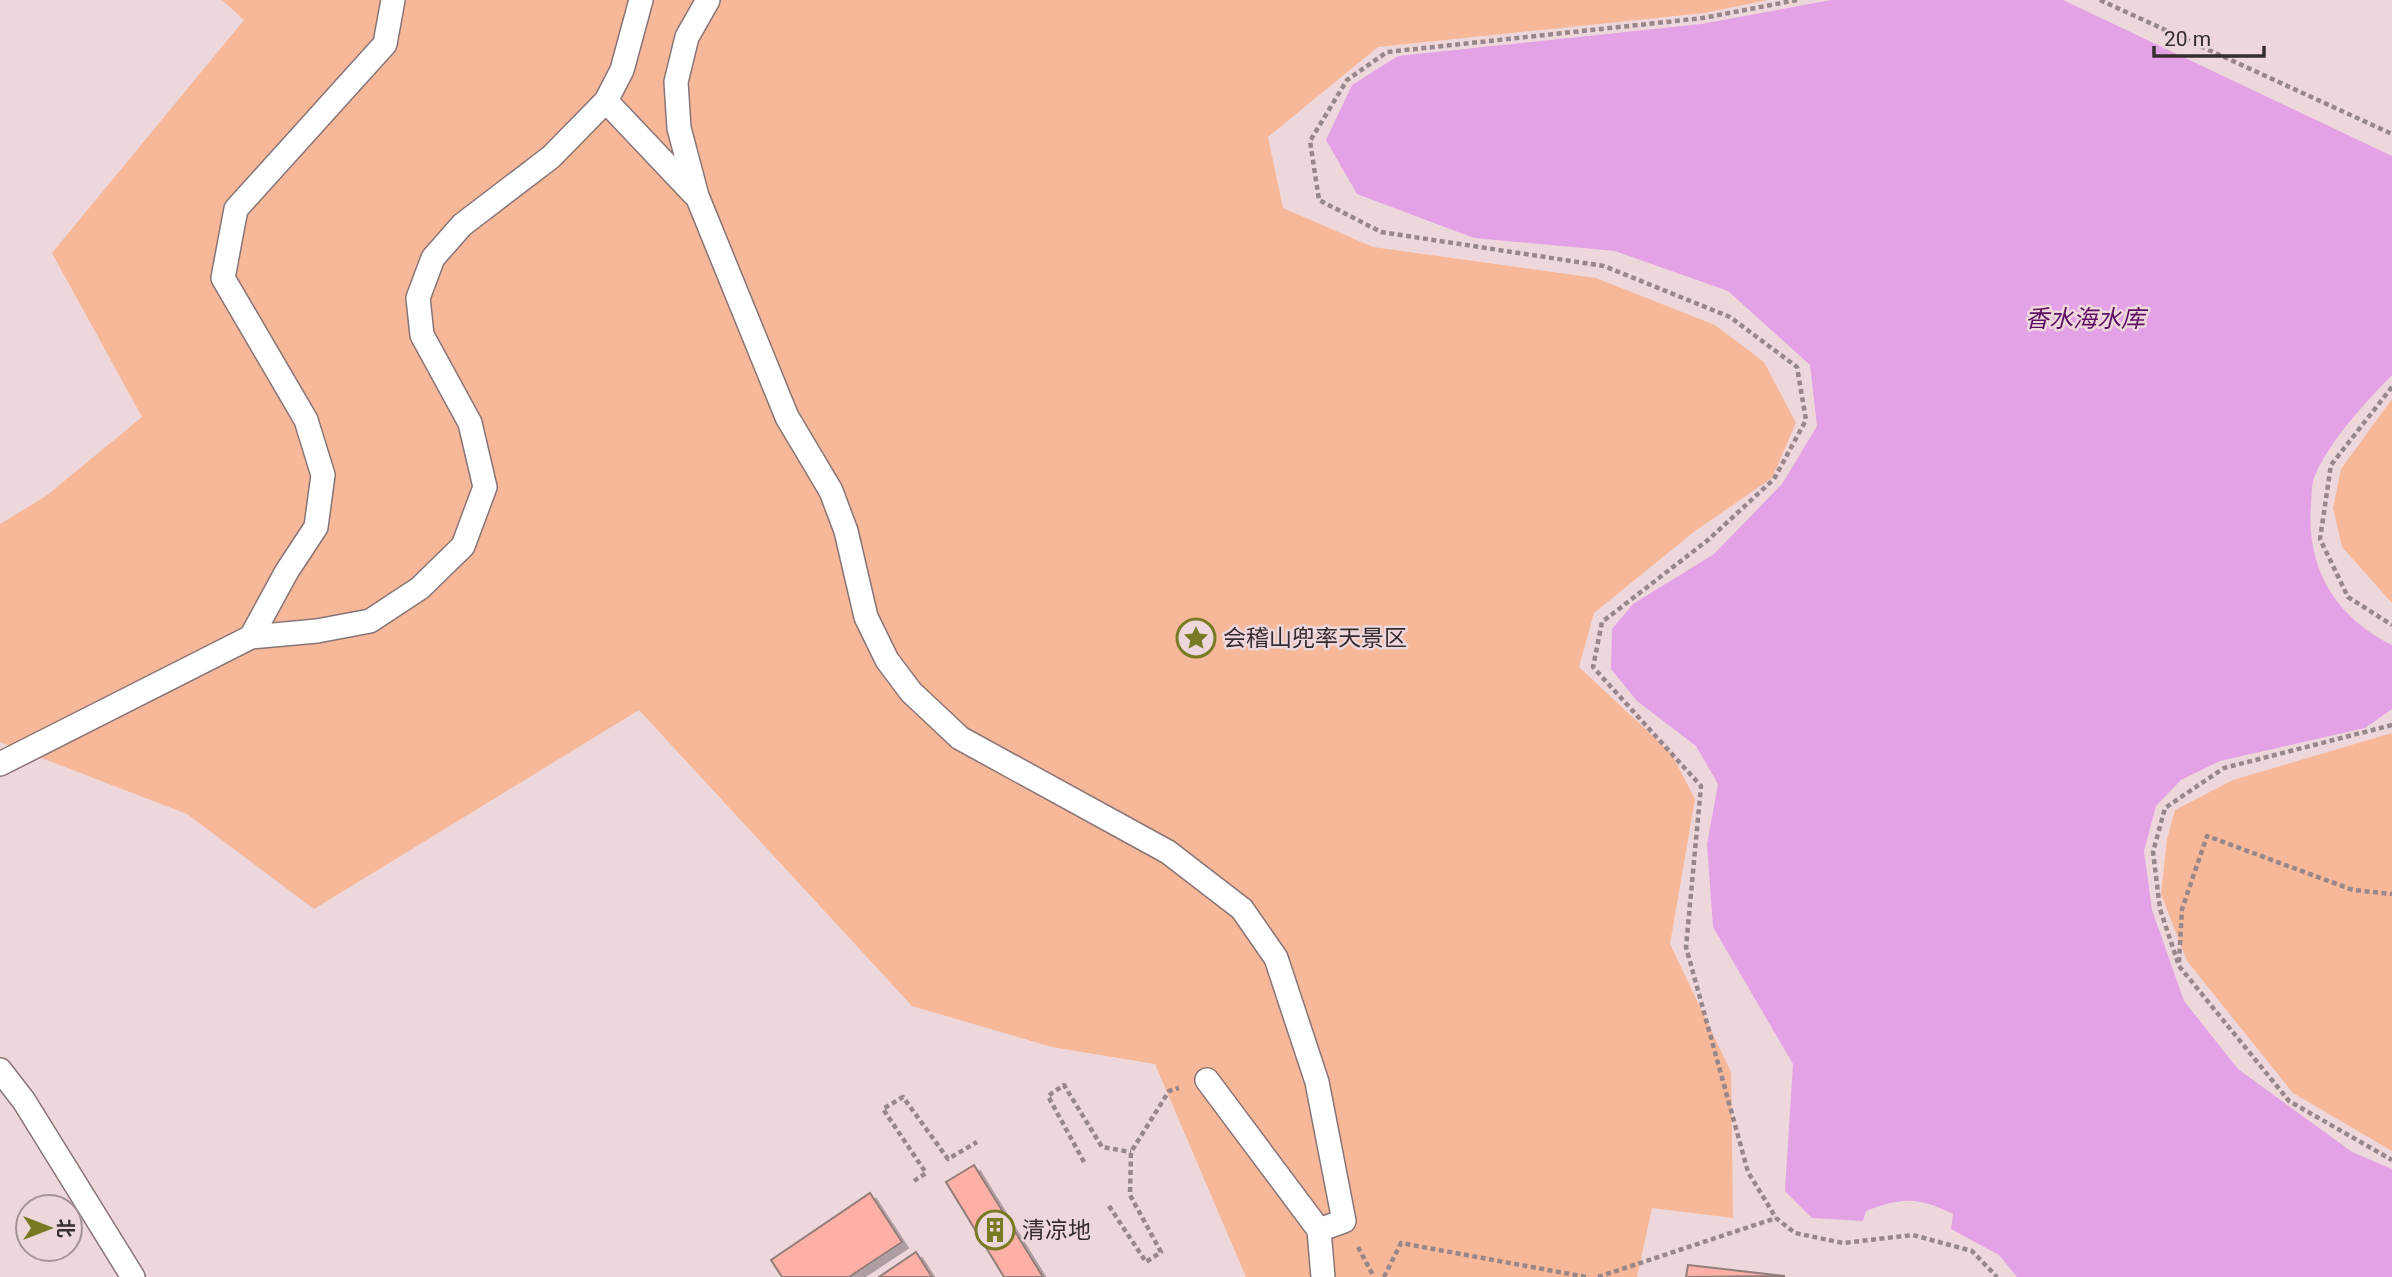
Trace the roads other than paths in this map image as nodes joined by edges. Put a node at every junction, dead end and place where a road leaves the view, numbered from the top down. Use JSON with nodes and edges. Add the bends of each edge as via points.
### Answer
{"nodes":[{"id":1,"x":393,"y":0,"type":"edge"},
{"id":2,"x":641,"y":0,"type":"edge"},
{"id":3,"x":708,"y":0,"type":"edge"},
{"id":4,"x":606,"y":102,"type":"junction"},
{"id":5,"x":696,"y":196,"type":"junction"},
{"id":6,"x":251,"y":637,"type":"junction"},
{"id":7,"x":0,"y":764,"type":"edge"},
{"id":8,"x":0,"y":1070,"type":"edge"},
{"id":9,"x":1207,"y":1080,"type":"dead end"},
{"id":10,"x":1319,"y":1230,"type":"junction"},
{"id":11,"x":133,"y":1277,"type":"edge"},
{"id":12,"x":1323,"y":1277,"type":"edge"}],
"edges":[{"from":1,"to":6,"type":"lane","via":[[385,44],[236,209],[223,278],[306,419],[323,475],[316,527]]},
{"from":2,"to":4,"type":"lane","via":[[622,70]]},
{"from":3,"to":5,"type":"lane","via":[[687,37],[676,82],[679,128]]},
{"from":4,"to":5,"type":"lane"},
{"from":4,"to":6,"type":"lane","via":[[551,157],[462,225],[433,258],[418,298],[422,335],[470,423],[485,487],[463,545],[420,588],[370,621]]},
{"from":5,"to":10,"type":"lane","via":[[787,417],[831,491],[846,531],[866,617],[887,660],[911,692],[960,738],[1168,852],[1242,909],[1276,958],[1317,1082],[1344,1221]]},
{"from":6,"to":7,"type":"lane"},
{"from":8,"to":11,"type":"lane"},
{"from":9,"to":10,"type":"lane"},
{"from":10,"to":12,"type":"lane"}]}
